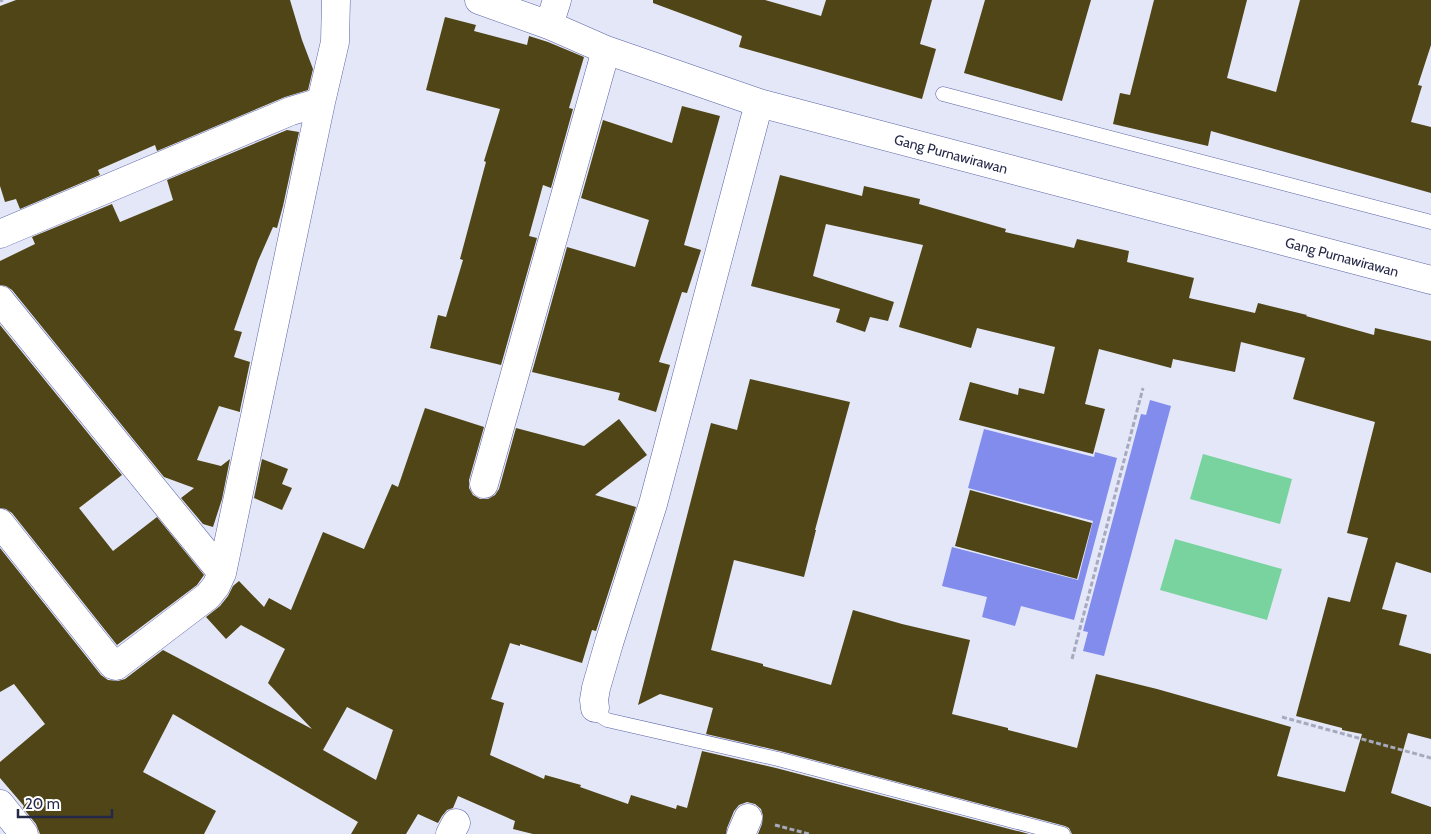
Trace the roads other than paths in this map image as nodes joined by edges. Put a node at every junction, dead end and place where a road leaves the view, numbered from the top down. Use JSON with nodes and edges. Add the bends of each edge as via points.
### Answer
{"nodes":[{"id":1,"x":336,"y":0,"type":"edge"},
{"id":2,"x":479,"y":0,"type":"edge"},
{"id":3,"x":553,"y":13,"type":"edge"},
{"id":4,"x":606,"y":50,"type":"junction"},
{"id":5,"x":943,"y":94,"type":"dead end"},
{"id":6,"x":321,"y":102,"type":"junction"},
{"id":7,"x":759,"y":103,"type":"junction"},
{"id":8,"x":1431,"y":222,"type":"edge"},
{"id":9,"x":0,"y":234,"type":"edge"},
{"id":10,"x":1431,"y":280,"type":"edge"},
{"id":11,"x":0,"y":300,"type":"edge"},
{"id":12,"x":484,"y":484,"type":"dead end"},
{"id":13,"x":0,"y":523,"type":"edge"},
{"id":14,"x":222,"y":573,"type":"junction"},
{"id":15,"x":595,"y":708,"type":"joint"},
{"id":16,"x":2,"y":811,"type":"edge"},
{"id":17,"x":24,"y":834,"type":"edge"},
{"id":18,"x":1063,"y":834,"type":"edge"}],
"edges":[{"from":1,"to":6,"type":"street","via":[[335,42]]},
{"from":2,"to":3,"type":"street","name":"Gang Purnawirawan"},
{"from":3,"to":4,"type":"street","name":"Gang Purnawirawan"},
{"from":4,"to":7,"type":"street","name":"Gang Purnawirawan"},
{"from":4,"to":12,"type":"street"},
{"from":5,"to":8,"type":"lane"},
{"from":6,"to":9,"type":"street","via":[[291,111]]},
{"from":6,"to":14,"type":"street"},
{"from":7,"to":10,"type":"street","name":"Gang Purnawirawan"},
{"from":7,"to":15,"type":"street","via":[[653,504],[596,688]]},
{"from":11,"to":14,"type":"street"},
{"from":13,"to":14,"type":"street","via":[[116,666],[208,596]]},
{"from":15,"to":18,"type":"lane","via":[[606,720],[778,759]]},
{"from":16,"to":17,"type":"street"}]}
